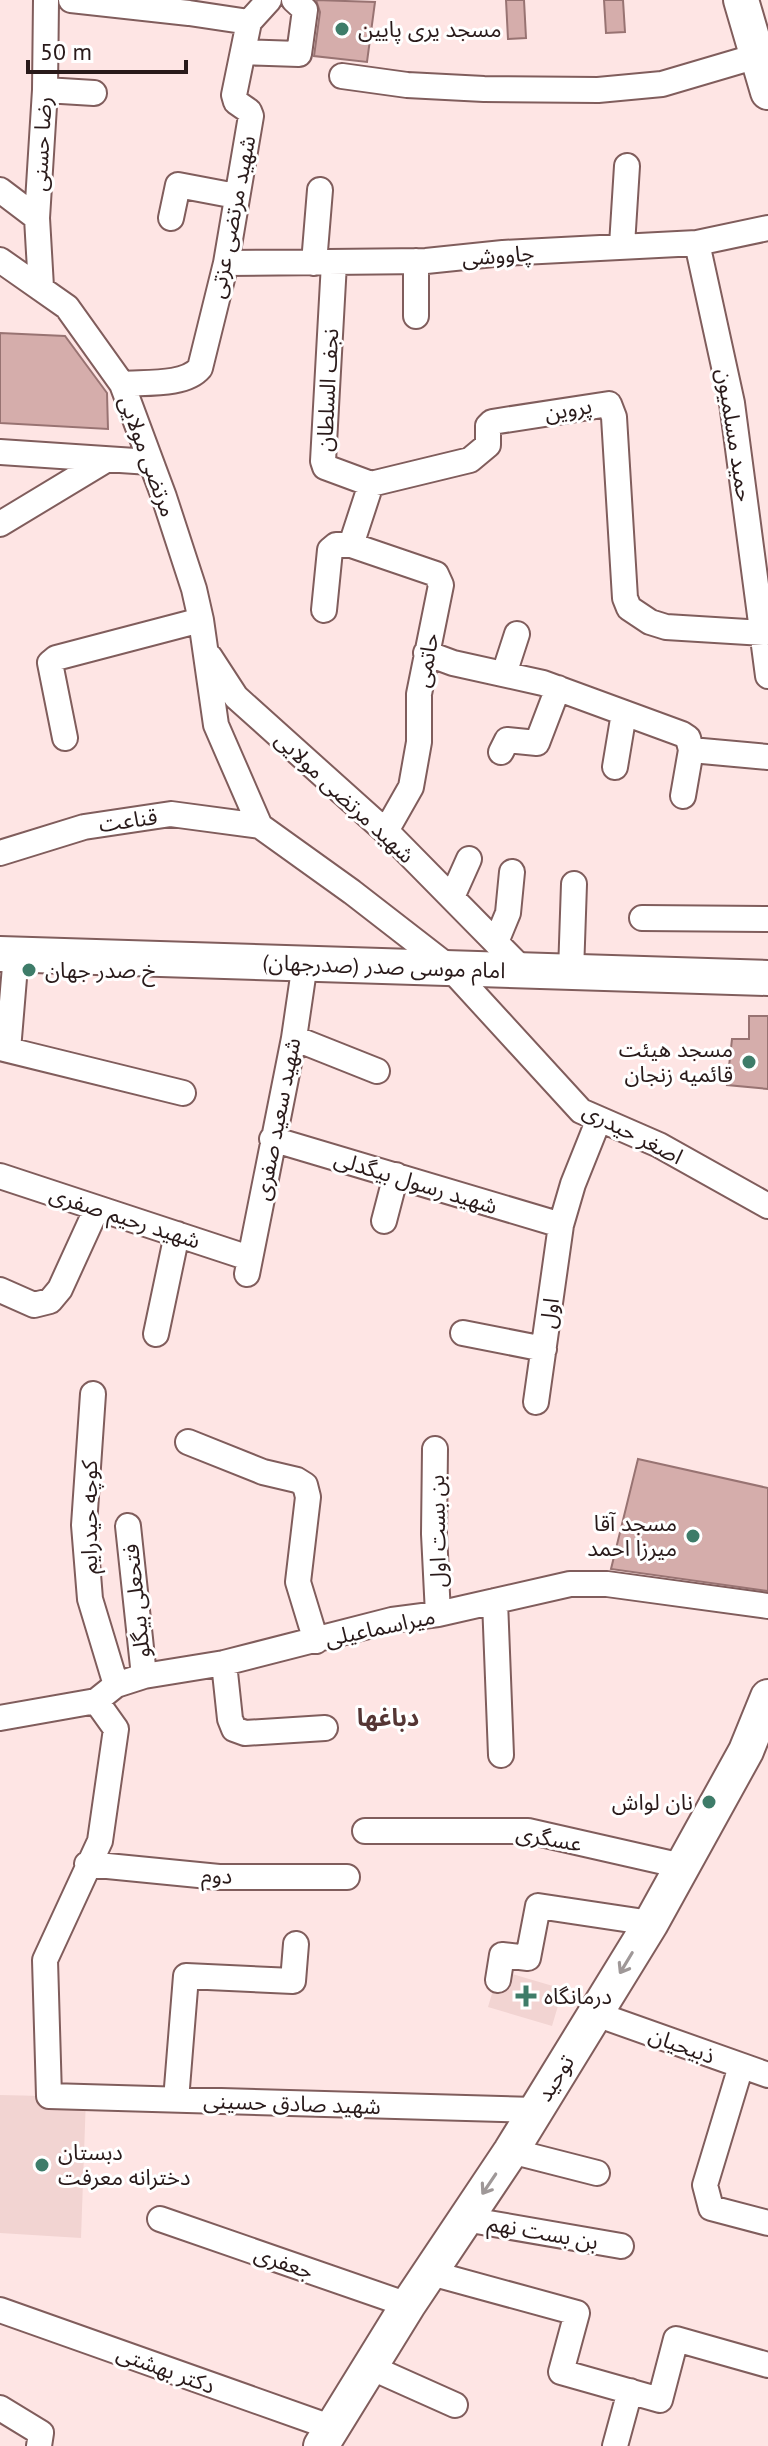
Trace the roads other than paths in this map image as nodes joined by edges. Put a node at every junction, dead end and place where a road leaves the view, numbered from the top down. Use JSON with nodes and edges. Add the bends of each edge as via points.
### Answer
{"nodes":[{"id":1,"x":46,"y":0,"type":"edge"},
{"id":2,"x":71,"y":0,"type":"edge"},
{"id":3,"x":269,"y":0,"type":"edge"},
{"id":4,"x":294,"y":0,"type":"edge"},
{"id":5,"x":741,"y":0,"type":"edge"},
{"id":6,"x":249,"y":22,"type":"junction"},
{"id":7,"x":243,"y":52,"type":"junction"},
{"id":8,"x":762,"y":56,"type":"edge"},
{"id":9,"x":342,"y":76,"type":"dead end"},
{"id":10,"x":45,"y":90,"type":"junction"},
{"id":11,"x":768,"y":92,"type":"edge"},
{"id":12,"x":94,"y":93,"type":"dead end"},
{"id":13,"x":627,"y":166,"type":"dead end"},
{"id":14,"x":0,"y":190,"type":"edge"},
{"id":15,"x":320,"y":190,"type":"dead end"},
{"id":16,"x":236,"y":196,"type":"junction"},
{"id":17,"x":37,"y":218,"type":"junction"},
{"id":18,"x":171,"y":218,"type":"dead end"},
{"id":19,"x":768,"y":228,"type":"edge"},
{"id":20,"x":697,"y":243,"type":"junction"},
{"id":21,"x":622,"y":245,"type":"junction"},
{"id":22,"x":0,"y":260,"type":"edge"},
{"id":23,"x":416,"y":261,"type":"junction"},
{"id":24,"x":226,"y":263,"type":"junction"},
{"id":25,"x":324,"y":263,"type":"junction"},
{"id":26,"x":41,"y":287,"type":"junction"},
{"id":27,"x":416,"y":316,"type":"dead end"},
{"id":28,"x":122,"y":384,"type":"junction"},
{"id":29,"x":0,"y":452,"type":"edge"},
{"id":30,"x":106,"y":460,"type":"junction"},
{"id":31,"x":150,"y":462,"type":"junction"},
{"id":32,"x":371,"y":484,"type":"junction"},
{"id":33,"x":0,"y":524,"type":"edge"},
{"id":34,"x":351,"y":545,"type":"junction"},
{"id":35,"x":324,"y":610,"type":"dead end"},
{"id":36,"x":201,"y":620,"type":"junction"},
{"id":37,"x":764,"y":633,"type":"junction"},
{"id":38,"x":517,"y":634,"type":"dead end"},
{"id":39,"x":206,"y":652,"type":"junction"},
{"id":40,"x":426,"y":653,"type":"junction"},
{"id":41,"x":504,"y":674,"type":"junction"},
{"id":42,"x":768,"y":676,"type":"edge"},
{"id":43,"x":558,"y":688,"type":"junction"},
{"id":44,"x":624,"y":713,"type":"junction"},
{"id":45,"x":65,"y":738,"type":"dead end"},
{"id":46,"x":691,"y":750,"type":"junction"},
{"id":47,"x":501,"y":752,"type":"dead end"},
{"id":48,"x":768,"y":757,"type":"edge"},
{"id":49,"x":615,"y":767,"type":"dead end"},
{"id":50,"x":683,"y":796,"type":"dead end"},
{"id":51,"x":260,"y":826,"type":"junction"},
{"id":52,"x":386,"y":831,"type":"junction"},
{"id":53,"x":0,"y":853,"type":"edge"},
{"id":54,"x":469,"y":859,"type":"dead end"},
{"id":55,"x":512,"y":872,"type":"dead end"},
{"id":56,"x":574,"y":884,"type":"dead end"},
{"id":57,"x":452,"y":897,"type":"junction"},
{"id":58,"x":642,"y":918,"type":"dead end"},
{"id":59,"x":768,"y":919,"type":"edge"},
{"id":60,"x":496,"y":942,"type":"junction"},
{"id":61,"x":8,"y":954,"type":"edge"},
{"id":62,"x":305,"y":963,"type":"junction"},
{"id":63,"x":450,"y":968,"type":"junction"},
{"id":64,"x":524,"y":971,"type":"junction"},
{"id":65,"x":571,"y":972,"type":"junction"},
{"id":66,"x":768,"y":978,"type":"edge"},
{"id":67,"x":294,"y":1038,"type":"junction"},
{"id":68,"x":4,"y":1049,"type":"edge"},
{"id":69,"x":377,"y":1071,"type":"dead end"},
{"id":70,"x":183,"y":1093,"type":"dead end"},
{"id":71,"x":599,"y":1119,"type":"junction"},
{"id":72,"x":272,"y":1139,"type":"junction"},
{"id":73,"x":396,"y":1175,"type":"junction"},
{"id":74,"x":0,"y":1176,"type":"edge"},
{"id":75,"x":768,"y":1206,"type":"edge"},
{"id":76,"x":97,"y":1208,"type":"junction"},
{"id":77,"x":384,"y":1221,"type":"dead end"},
{"id":78,"x":561,"y":1225,"type":"junction"},
{"id":79,"x":177,"y":1234,"type":"junction"},
{"id":80,"x":248,"y":1266,"type":"joint"},
{"id":81,"x":0,"y":1290,"type":"edge"},
{"id":82,"x":463,"y":1333,"type":"dead end"},
{"id":83,"x":156,"y":1334,"type":"dead end"},
{"id":84,"x":544,"y":1349,"type":"junction"},
{"id":85,"x":93,"y":1394,"type":"dead end"},
{"id":86,"x":536,"y":1402,"type":"dead end"},
{"id":87,"x":188,"y":1442,"type":"dead end"},
{"id":88,"x":435,"y":1449,"type":"dead end"},
{"id":89,"x":128,"y":1526,"type":"dead end"},
{"id":90,"x":495,"y":1601,"type":"junction"},
{"id":91,"x":768,"y":1606,"type":"edge"},
{"id":92,"x":438,"y":1614,"type":"junction"},
{"id":93,"x":316,"y":1641,"type":"junction"},
{"id":94,"x":224,"y":1663,"type":"junction"},
{"id":95,"x":144,"y":1676,"type":"junction"},
{"id":96,"x":116,"y":1685,"type":"junction"},
{"id":97,"x":0,"y":1694,"type":"edge"},
{"id":98,"x":768,"y":1697,"type":"edge"},
{"id":99,"x":96,"y":1701,"type":"junction"},
{"id":100,"x":6,"y":1718,"type":"edge"},
{"id":101,"x":325,"y":1728,"type":"dead end"},
{"id":102,"x":501,"y":1755,"type":"dead end"},
{"id":103,"x":757,"y":1756,"type":"edge"},
{"id":104,"x":365,"y":1831,"type":"dead end"},
{"id":105,"x":87,"y":1864,"type":"junction"},
{"id":106,"x":682,"y":1866,"type":"junction"},
{"id":107,"x":347,"y":1877,"type":"dead end"},
{"id":108,"x":651,"y":1923,"type":"junction"},
{"id":109,"x":296,"y":1944,"type":"dead end"},
{"id":110,"x":498,"y":1980,"type":"dead end"},
{"id":111,"x":596,"y":2014,"type":"junction"},
{"id":112,"x":741,"y":2066,"type":"junction"},
{"id":113,"x":768,"y":2075,"type":"edge"},
{"id":114,"x":176,"y":2100,"type":"junction"},
{"id":115,"x":535,"y":2110,"type":"junction"},
{"id":116,"x":511,"y":2151,"type":"junction"},
{"id":117,"x":597,"y":2173,"type":"dead end"},
{"id":118,"x":160,"y":2219,"type":"dead end"},
{"id":119,"x":465,"y":2219,"type":"junction"},
{"id":120,"x":768,"y":2223,"type":"edge"},
{"id":121,"x":621,"y":2246,"type":"dead end"},
{"id":122,"x":431,"y":2273,"type":"junction"},
{"id":123,"x":408,"y":2305,"type":"junction"},
{"id":124,"x":0,"y":2310,"type":"edge"},
{"id":125,"x":768,"y":2365,"type":"edge"},
{"id":126,"x":370,"y":2367,"type":"junction"},
{"id":127,"x":630,"y":2391,"type":"junction"},
{"id":128,"x":455,"y":2405,"type":"dead end"},
{"id":129,"x":0,"y":2408,"type":"edge"},
{"id":130,"x":327,"y":2437,"type":"edge"},
{"id":131,"x":39,"y":2446,"type":"edge"},
{"id":132,"x":615,"y":2446,"type":"edge"}],
"edges":[{"from":1,"to":10,"type":"street","name":"رضا حسنی"},
{"from":2,"to":6,"type":"street"},
{"from":3,"to":6,"type":"street"},
{"from":4,"to":7,"type":"street","via":[[305,10],[299,54]]},
{"from":5,"to":8,"type":"main road"},
{"from":6,"to":7,"type":"street","name":"شهید مرتضی عزتی"},
{"from":7,"to":16,"type":"street","name":"شهید مرتضی عزتی","via":[[234,98],[251,116]]},
{"from":8,"to":9,"type":"street","via":[[662,84],[598,90],[407,85]]},
{"from":8,"to":11,"type":"main road"},
{"from":10,"to":12,"type":"street"},
{"from":10,"to":17,"type":"street","name":"رضا حسنی"},
{"from":13,"to":21,"type":"street"},
{"from":14,"to":17,"type":"street"},
{"from":15,"to":25,"type":"street"},
{"from":16,"to":18,"type":"street","via":[[178,185]]},
{"from":16,"to":24,"type":"street","name":"شهید مرتضی عزتی"},
{"from":17,"to":26,"type":"street","name":"رضا حسنی"},
{"from":19,"to":20,"type":"street","name":"چاووشی"},
{"from":20,"to":21,"type":"street","name":"چاووشی"},
{"from":20,"to":37,"type":"street","name":"حمید مسلمیون","via":[[732,403]]},
{"from":21,"to":23,"type":"street","name":"چاووشی"},
{"from":22,"to":26,"type":"street","name":"مرتضی مولایی"},
{"from":23,"to":25,"type":"street","name":"چاووشی"},
{"from":23,"to":27,"type":"street"},
{"from":24,"to":25,"type":"street","name":"چاووشی"},
{"from":24,"to":28,"type":"street","name":"شهید مرتضی عزتی","via":[[194,375]]},
{"from":25,"to":32,"type":"street","name":"نجف السلطان","via":[[323,461],[325,467]]},
{"from":26,"to":28,"type":"street","name":"مرتضی مولایی","via":[[67,307]]},
{"from":28,"to":31,"type":"street","name":"مرتضی مولایی"},
{"from":29,"to":30,"type":"street"},
{"from":30,"to":31,"type":"street"},
{"from":30,"to":33,"type":"street"},
{"from":31,"to":36,"type":"street","name":"مرتضی مولایی"},
{"from":32,"to":34,"type":"street"},
{"from":32,"to":37,"type":"street","name":"پروین","via":[[470,460],[488,445],[492,422],[609,404],[629,608],[666,627]]},
{"from":34,"to":35,"type":"street","via":[[330,550]]},
{"from":34,"to":40,"type":"street","name":"حاتمی","via":[[439,578]]},
{"from":36,"to":39,"type":"street","name":"مرتضی مولایی"},
{"from":36,"to":45,"type":"street","via":[[50,663]]},
{"from":37,"to":42,"type":"street","name":"حمید مسلمیون"},
{"from":38,"to":41,"type":"street"},
{"from":39,"to":51,"type":"street","name":"مرتضی مولایی","via":[[216,725]]},
{"from":39,"to":52,"type":"street","name":"شهید مرتضی مولایی","via":[[236,697]]},
{"from":40,"to":41,"type":"street"},
{"from":40,"to":52,"type":"street","name":"حاتمی","via":[[411,787]]},
{"from":41,"to":43,"type":"street"},
{"from":43,"to":44,"type":"street"},
{"from":43,"to":47,"type":"street","via":[[539,740],[507,740]]},
{"from":44,"to":46,"type":"street","via":[[682,734]]},
{"from":44,"to":49,"type":"street"},
{"from":46,"to":48,"type":"street"},
{"from":46,"to":50,"type":"street"},
{"from":51,"to":53,"type":"street","name":"قناعت","via":[[171,814],[84,827]]},
{"from":51,"to":63,"type":"street","name":"اصغر حیدری"},
{"from":52,"to":57,"type":"street","name":"شهید مرتضی مولایی"},
{"from":54,"to":57,"type":"street"},
{"from":55,"to":60,"type":"street","via":[[508,913]]},
{"from":56,"to":65,"type":"street"},
{"from":57,"to":60,"type":"street","name":"شهید مرتضی مولایی"},
{"from":58,"to":59,"type":"street"},
{"from":60,"to":64,"type":"street","name":"شهید مرتضی مولایی"},
{"from":61,"to":62,"type":"main road","name":"(صدرجهان) امام موسی صدر"},
{"from":61,"to":68,"type":"street"},
{"from":62,"to":63,"type":"main road","name":"(صدرجهان) امام موسی صدر"},
{"from":62,"to":67,"type":"street","name":"شهید سعید صفری"},
{"from":63,"to":64,"type":"main road","name":"(صدرجهان) امام موسی صدر"},
{"from":63,"to":71,"type":"street","name":"اصغر حیدری","via":[[581,1111]]},
{"from":64,"to":65,"type":"main road","name":"(صدرجهان) امام موسی صدر"},
{"from":65,"to":66,"type":"main road","name":"(صدرجهان) امام موسی صدر"},
{"from":67,"to":69,"type":"street"},
{"from":67,"to":72,"type":"street","name":"شهید سعید صفری"},
{"from":68,"to":70,"type":"street"},
{"from":71,"to":75,"type":"street","name":"اصغر حیدری","via":[[659,1145]]},
{"from":71,"to":78,"type":"street","name":"اول"},
{"from":72,"to":73,"type":"street","name":"شهید رسول بیگدلی"},
{"from":72,"to":80,"type":"street","name":"شهید سعید صفری"},
{"from":73,"to":77,"type":"street"},
{"from":73,"to":78,"type":"street","name":"شهید رسول بیگدلی"},
{"from":74,"to":76,"type":"street","name":"شهید رحیم صفری"},
{"from":76,"to":79,"type":"street","name":"شهید رحیم صفری"},
{"from":76,"to":81,"type":"street","via":[[50,1301],[34,1305]]},
{"from":78,"to":84,"type":"street","name":"اول"},
{"from":79,"to":80,"type":"street","name":"شهید رحیم صفری"},
{"from":79,"to":83,"type":"street"},
{"from":82,"to":84,"type":"street"},
{"from":84,"to":86,"type":"street","name":"اول"},
{"from":85,"to":96,"type":"street","name":"کوچه حیدرایم","via":[[84,1525],[90,1599]]},
{"from":87,"to":93,"type":"street","via":[[305,1485],[298,1582]]},
{"from":88,"to":92,"type":"street","name":"بن بست اول"},
{"from":89,"to":95,"type":"street","name":"فتحعلی بیگلو"},
{"from":90,"to":91,"type":"street","name":"میراسماعیلی","via":[[570,1584],[607,1584]]},
{"from":90,"to":92,"type":"street","name":"میراسماعیلی"},
{"from":90,"to":102,"type":"street"},
{"from":92,"to":93,"type":"street","name":"میراسماعیلی","via":[[392,1620]]},
{"from":93,"to":94,"type":"street","name":"میراسماعیلی"},
{"from":94,"to":95,"type":"street","name":"میراسماعیلی"},
{"from":94,"to":101,"type":"street","via":[[234,1729],[245,1733]]},
{"from":95,"to":96,"type":"street","name":"میراسماعیلی"},
{"from":96,"to":99,"type":"street","name":"میراسماعیلی"},
{"from":97,"to":100,"type":"street"},
{"from":98,"to":103,"type":"main road","name":"توحید"},
{"from":99,"to":100,"type":"street","name":"میراسماعیلی"},
{"from":99,"to":105,"type":"street","via":[[116,1729],[100,1841]]},
{"from":103,"to":106,"type":"main road","name":"توحید"},
{"from":104,"to":106,"type":"street","name":"عسگری","via":[[528,1831]]},
{"from":105,"to":107,"type":"street","name":"دوم","via":[[219,1877]]},
{"from":105,"to":114,"type":"street","name":"شهید صادق حسینی","via":[[45,1960],[49,2096]]},
{"from":106,"to":108,"type":"main road","name":"توحید"},
{"from":108,"to":110,"type":"street","via":[[538,1906],[528,1958],[502,1955]]},
{"from":108,"to":111,"type":"main road","name":"توحید","one_way":true},
{"from":109,"to":114,"type":"street","via":[[293,1981],[186,1976]]},
{"from":111,"to":112,"type":"street","name":"ذبیحیان"},
{"from":111,"to":115,"type":"main road","name":"توحید"},
{"from":112,"to":113,"type":"street","name":"ذبیحیان"},
{"from":112,"to":120,"type":"street","via":[[705,2185],[711,2208]]},
{"from":114,"to":115,"type":"street","name":"شهید صادق حسینی"},
{"from":115,"to":116,"type":"main road","name":"توحید"},
{"from":116,"to":117,"type":"street"},
{"from":116,"to":119,"type":"main road","name":"توحید","one_way":true},
{"from":118,"to":123,"type":"street","name":"جعفری"},
{"from":119,"to":121,"type":"street","name":"بن بست نهم"},
{"from":119,"to":122,"type":"main road","name":"توحید"},
{"from":122,"to":123,"type":"main road","name":"توحید"},
{"from":122,"to":127,"type":"street","via":[[577,2313],[561,2372]]},
{"from":123,"to":126,"type":"main road","name":"توحید"},
{"from":124,"to":130,"type":"street","name":"دکتر بهشتی"},
{"from":125,"to":127,"type":"street","via":[[676,2339],[660,2400]]},
{"from":126,"to":128,"type":"street"},
{"from":126,"to":130,"type":"main road","name":"توحید"},
{"from":127,"to":132,"type":"street"},
{"from":129,"to":131,"type":"street","via":[[41,2433]]}]}
